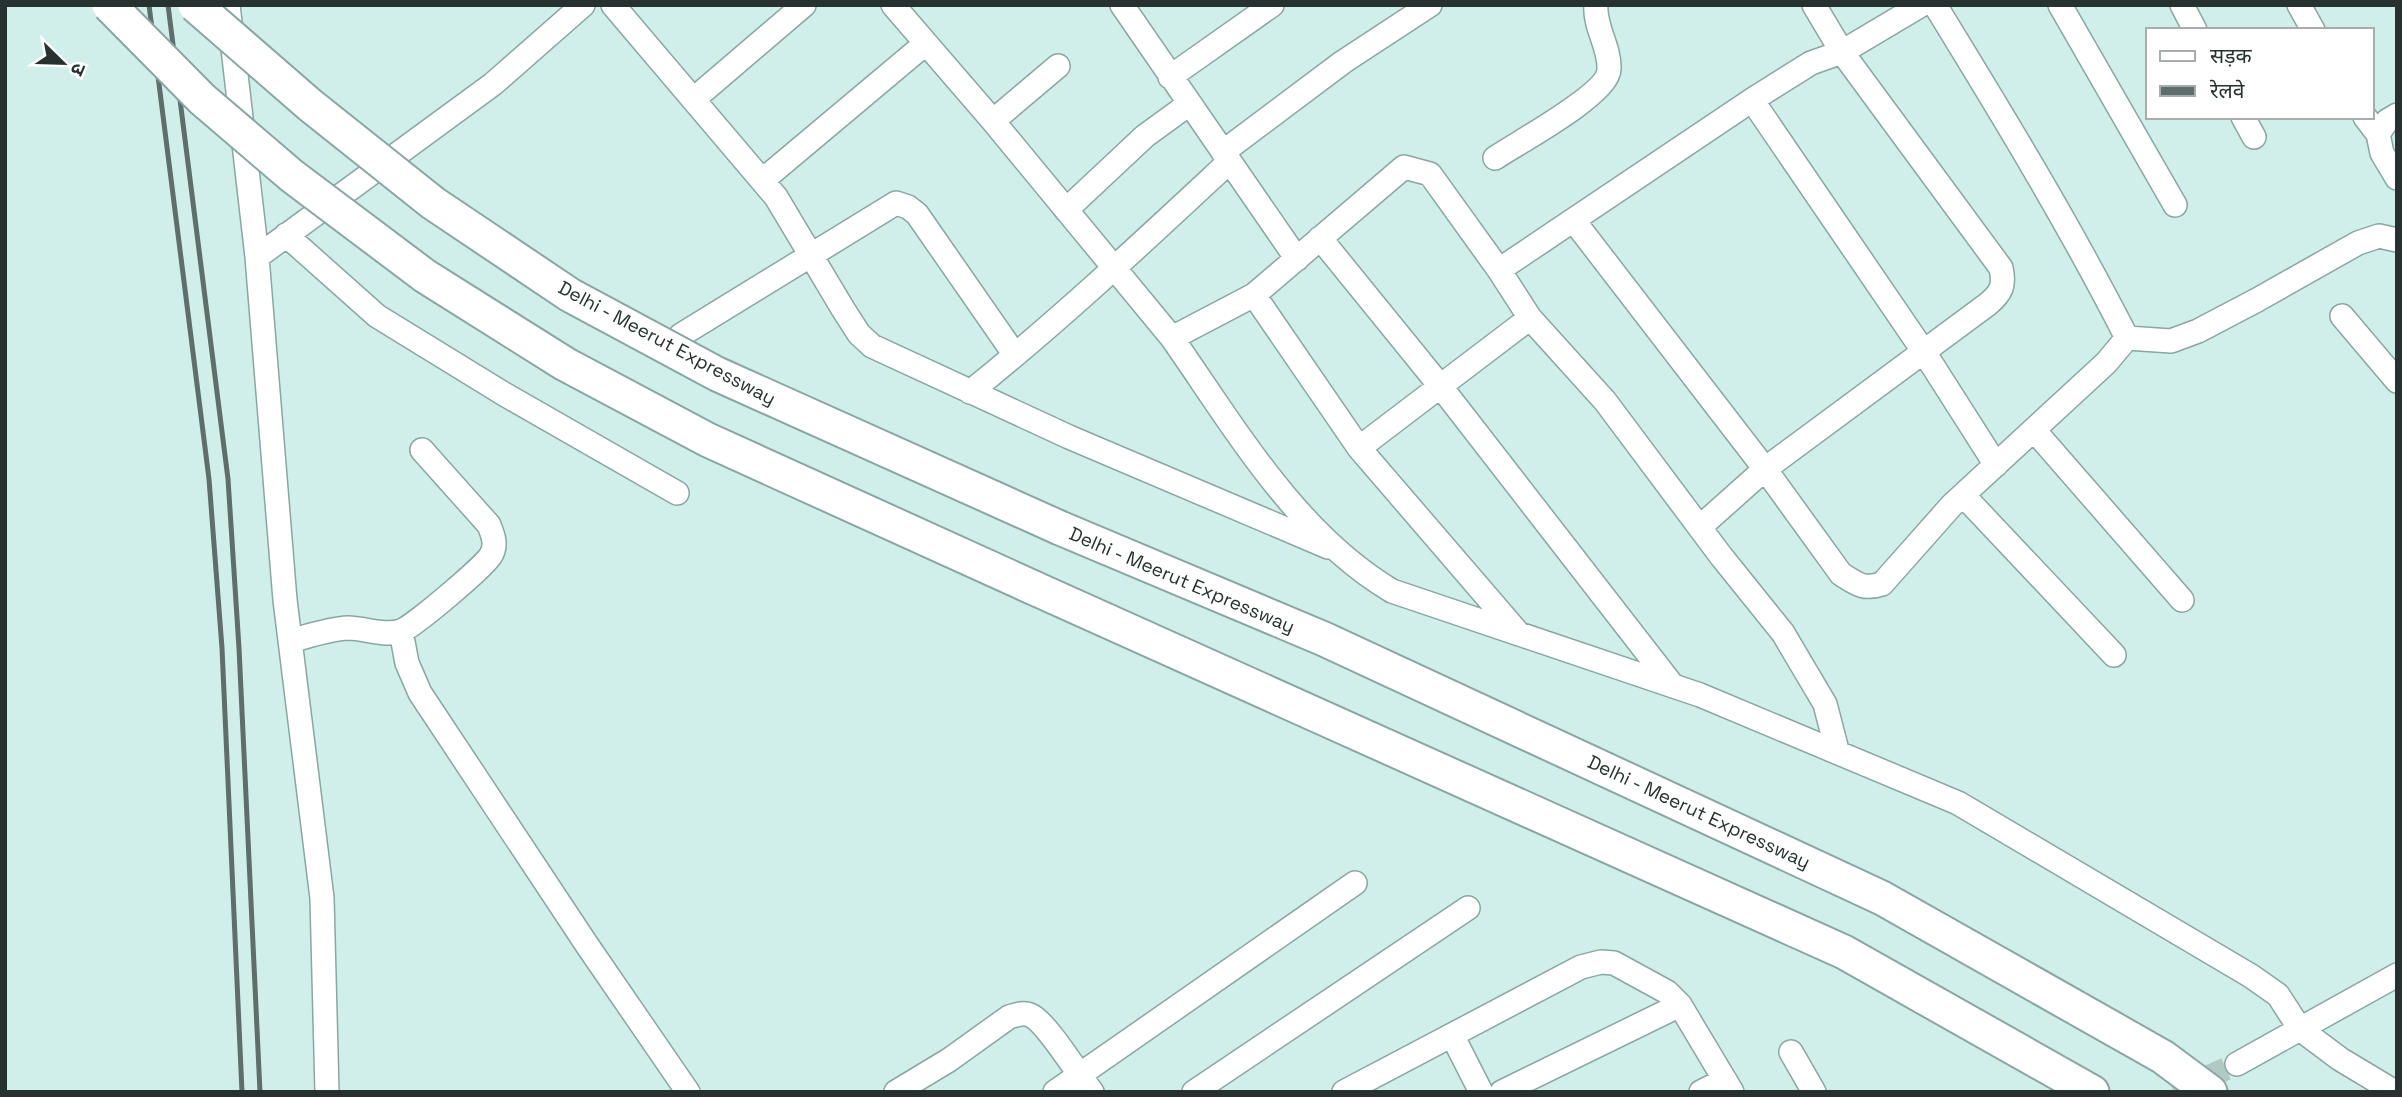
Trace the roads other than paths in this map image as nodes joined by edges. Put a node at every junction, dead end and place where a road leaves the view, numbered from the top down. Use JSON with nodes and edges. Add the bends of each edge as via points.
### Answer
{"nodes":[{"id":1,"x":109,"y":5,"type":"edge"},
{"id":2,"x":194,"y":5,"type":"edge"},
{"id":3,"x":228,"y":5,"type":"edge"},
{"id":4,"x":583,"y":5,"type":"edge"},
{"id":5,"x":612,"y":5,"type":"edge"},
{"id":6,"x":804,"y":5,"type":"edge"},
{"id":7,"x":893,"y":5,"type":"edge"},
{"id":8,"x":1122,"y":5,"type":"edge"},
{"id":9,"x":1272,"y":5,"type":"edge"},
{"id":10,"x":1430,"y":5,"type":"edge"},
{"id":11,"x":1596,"y":5,"type":"edge"},
{"id":12,"x":1814,"y":5,"type":"edge"},
{"id":13,"x":1935,"y":5,"type":"edge"},
{"id":14,"x":2060,"y":5,"type":"edge"},
{"id":15,"x":2182,"y":5,"type":"edge"},
{"id":16,"x":2299,"y":5,"type":"edge"},
{"id":17,"x":1913,"y":7,"type":"edge"},
{"id":18,"x":558,"y":14,"type":"edge"},
{"id":19,"x":2195,"y":28,"type":"edge"},
{"id":20,"x":2312,"y":28,"type":"edge"},
{"id":21,"x":925,"y":44,"type":"junction"},
{"id":22,"x":1842,"y":52,"type":"junction"},
{"id":23,"x":1058,"y":66,"type":"dead end"},
{"id":24,"x":1170,"y":77,"type":"junction"},
{"id":25,"x":694,"y":99,"type":"junction"},
{"id":26,"x":1752,"y":100,"type":"junction"},
{"id":27,"x":1189,"y":104,"type":"junction"},
{"id":28,"x":2397,"y":115,"type":"edge"},
{"id":29,"x":993,"y":121,"type":"junction"},
{"id":30,"x":2372,"y":126,"type":"edge"},
{"id":31,"x":1226,"y":157,"type":"junction"},
{"id":32,"x":1495,"y":158,"type":"dead end"},
{"id":33,"x":2397,"y":178,"type":"edge"},
{"id":34,"x":763,"y":180,"type":"junction"},
{"id":35,"x":2175,"y":205,"type":"dead end"},
{"id":36,"x":1066,"y":210,"type":"junction"},
{"id":37,"x":1574,"y":221,"type":"junction"},
{"id":38,"x":286,"y":235,"type":"junction"},
{"id":39,"x":1320,"y":238,"type":"junction"},
{"id":40,"x":2397,"y":240,"type":"edge"},
{"id":41,"x":257,"y":257,"type":"junction"},
{"id":42,"x":812,"y":257,"type":"junction"},
{"id":43,"x":1297,"y":259,"type":"junction"},
{"id":44,"x":1114,"y":269,"type":"junction"},
{"id":45,"x":1499,"y":271,"type":"junction"},
{"id":46,"x":1254,"y":295,"type":"junction"},
{"id":47,"x":2342,"y":316,"type":"dead end"},
{"id":48,"x":1530,"y":318,"type":"junction"},
{"id":49,"x":681,"y":335,"type":"dead end"},
{"id":50,"x":1172,"y":338,"type":"junction"},
{"id":51,"x":2127,"y":338,"type":"junction"},
{"id":52,"x":1924,"y":352,"type":"junction"},
{"id":53,"x":1015,"y":355,"type":"junction"},
{"id":54,"x":2397,"y":381,"type":"edge"},
{"id":55,"x":1441,"y":387,"type":"junction"},
{"id":56,"x":970,"y":392,"type":"junction"},
{"id":57,"x":2034,"y":430,"type":"junction"},
{"id":58,"x":1359,"y":448,"type":"junction"},
{"id":59,"x":422,"y":450,"type":"dead end"},
{"id":60,"x":1996,"y":465,"type":"junction"},
{"id":61,"x":1765,"y":469,"type":"junction"},
{"id":62,"x":677,"y":494,"type":"dead end"},
{"id":63,"x":1964,"y":495,"type":"junction"},
{"id":64,"x":1700,"y":527,"type":"junction"},
{"id":65,"x":1336,"y":550,"type":"junction"},
{"id":66,"x":2182,"y":600,"type":"dead end"},
{"id":67,"x":401,"y":631,"type":"junction"},
{"id":68,"x":1518,"y":634,"type":"junction"},
{"id":69,"x":290,"y":640,"type":"junction"},
{"id":70,"x":2114,"y":654,"type":"dead end"},
{"id":71,"x":1673,"y":686,"type":"junction"},
{"id":72,"x":1837,"y":750,"type":"junction"},
{"id":73,"x":1355,"y":883,"type":"dead end"},
{"id":74,"x":1468,"y":908,"type":"dead end"},
{"id":75,"x":2397,"y":975,"type":"edge"},
{"id":76,"x":1680,"y":1005,"type":"junction"},
{"id":77,"x":2300,"y":1029,"type":"junction"},
{"id":78,"x":1452,"y":1035,"type":"junction"},
{"id":79,"x":1791,"y":1052,"type":"dead end"},
{"id":80,"x":2237,"y":1064,"type":"tunnel mouth"},
{"id":81,"x":1085,"y":1084,"type":"edge"},
{"id":82,"x":1728,"y":1086,"type":"edge"},
{"id":83,"x":327,"y":1092,"type":"edge"},
{"id":84,"x":688,"y":1092,"type":"edge"},
{"id":85,"x":896,"y":1092,"type":"edge"},
{"id":86,"x":1055,"y":1092,"type":"edge"},
{"id":87,"x":1194,"y":1092,"type":"edge"},
{"id":88,"x":1344,"y":1092,"type":"edge"},
{"id":89,"x":1481,"y":1092,"type":"edge"},
{"id":90,"x":1502,"y":1092,"type":"edge"},
{"id":91,"x":1701,"y":1092,"type":"edge"},
{"id":92,"x":1814,"y":1092,"type":"edge"},
{"id":93,"x":2092,"y":1092,"type":"edge"},
{"id":94,"x":2210,"y":1092,"type":"edge"},
{"id":95,"x":2395,"y":1092,"type":"edge"}],
"edges":[{"from":1,"to":93,"type":"highway","bridge":true,"via":[[202,99],[292,176],[425,276],[565,364],[832,499],[1844,952]]},
{"from":2,"to":94,"type":"highway","name":"Delhi - Meerut Expressway","bridge":true,"via":[[433,203],[570,295],[717,374],[1060,528],[1324,639],[1882,898],[2163,1057]]},
{"from":3,"to":41,"type":"street"},
{"from":4,"to":18,"type":"street"},
{"from":5,"to":25,"type":"street"},
{"from":6,"to":25,"type":"street"},
{"from":7,"to":21,"type":"street"},
{"from":8,"to":24,"type":"street"},
{"from":9,"to":24,"type":"street"},
{"from":10,"to":31,"type":"street","via":[[1343,62]]},
{"from":11,"to":32,"type":"street","via":[[1609,56],[1610,73],[1604,83],[1590,97]]},
{"from":12,"to":22,"type":"street"},
{"from":13,"to":51,"type":"street","via":[[2098,279]]},
{"from":14,"to":35,"type":"street"},
{"from":15,"to":19,"type":"street"},
{"from":16,"to":20,"type":"street"},
{"from":17,"to":22,"type":"street"},
{"from":18,"to":38,"type":"street","via":[[493,84]]},
{"from":21,"to":29,"type":"street"},
{"from":21,"to":34,"type":"street"},
{"from":22,"to":26,"type":"street","via":[[1811,63]]},
{"from":22,"to":52,"type":"street","via":[[2001,268],[2004,282],[2000,293]]},
{"from":23,"to":29,"type":"street"},
{"from":24,"to":27,"type":"street"},
{"from":25,"to":34,"type":"street"},
{"from":26,"to":37,"type":"street"},
{"from":26,"to":52,"type":"street"},
{"from":27,"to":31,"type":"street"},
{"from":27,"to":36,"type":"street","via":[[1144,136]]},
{"from":28,"to":30,"type":"street"},
{"from":29,"to":36,"type":"street"},
{"from":30,"to":33,"type":"street"},
{"from":31,"to":43,"type":"street"},
{"from":31,"to":44,"type":"street"},
{"from":34,"to":42,"type":"street"},
{"from":36,"to":44,"type":"street"},
{"from":37,"to":45,"type":"street"},
{"from":37,"to":61,"type":"street"},
{"from":38,"to":41,"type":"street"},
{"from":38,"to":62,"type":"street","via":[[377,316]]},
{"from":39,"to":43,"type":"street"},
{"from":39,"to":45,"type":"street","via":[[1404,167],[1430,174]]},
{"from":39,"to":55,"type":"street"},
{"from":40,"to":51,"type":"street","via":[[2379,236],[2358,243],[2257,300],[2171,341]]},
{"from":41,"to":69,"type":"street"},
{"from":42,"to":49,"type":"street"},
{"from":42,"to":53,"type":"street","via":[[884,209],[896,203],[908,207]]},
{"from":42,"to":56,"type":"street","via":[[859,334],[872,346]]},
{"from":43,"to":46,"type":"street"},
{"from":44,"to":50,"type":"street"},
{"from":44,"to":53,"type":"street"},
{"from":45,"to":48,"type":"street"},
{"from":46,"to":50,"type":"street"},
{"from":46,"to":58,"type":"street"},
{"from":47,"to":54,"type":"street"},
{"from":48,"to":55,"type":"street"},
{"from":48,"to":64,"type":"street","via":[[1605,401]]},
{"from":50,"to":65,"type":"street","via":[[1274,483]]},
{"from":51,"to":57,"type":"street"},
{"from":52,"to":60,"type":"street"},
{"from":52,"to":61,"type":"street"},
{"from":53,"to":56,"type":"street"},
{"from":55,"to":58,"type":"street"},
{"from":55,"to":71,"type":"street"},
{"from":56,"to":65,"type":"street"},
{"from":57,"to":60,"type":"street"},
{"from":57,"to":66,"type":"street"},
{"from":58,"to":68,"type":"street"},
{"from":59,"to":67,"type":"street","via":[[489,524],[495,540],[492,554],[481,568]]},
{"from":60,"to":63,"type":"street"},
{"from":61,"to":63,"type":"street","via":[[1841,574],[1870,588],[1882,584]]},
{"from":61,"to":64,"type":"street"},
{"from":63,"to":70,"type":"street"},
{"from":64,"to":72,"type":"street","via":[[1798,657],[1825,704]]},
{"from":65,"to":68,"type":"street","via":[[1392,591]]},
{"from":67,"to":69,"type":"street","via":[[347,628]]},
{"from":67,"to":84,"type":"street","via":[[407,663],[420,693]]},
{"from":68,"to":71,"type":"street"},
{"from":69,"to":83,"type":"street","via":[[323,898]]},
{"from":71,"to":72,"type":"street"},
{"from":72,"to":77,"type":"street","via":[[1958,803],[2220,956],[2278,995]]},
{"from":73,"to":81,"type":"street"},
{"from":74,"to":87,"type":"street"},
{"from":75,"to":77,"type":"street"},
{"from":76,"to":78,"type":"street","via":[[1643,977],[1601,962],[1581,967]]},
{"from":76,"to":82,"type":"street"},
{"from":76,"to":90,"type":"street"},
{"from":77,"to":80,"type":"street"},
{"from":77,"to":95,"type":"street"},
{"from":78,"to":88,"type":"street"},
{"from":78,"to":89,"type":"street"},
{"from":79,"to":92,"type":"street"},
{"from":81,"to":85,"type":"street","via":[[1042,1025],[1030,1015],[1020,1014]]},
{"from":81,"to":86,"type":"street"},
{"from":82,"to":91,"type":"street"}]}
